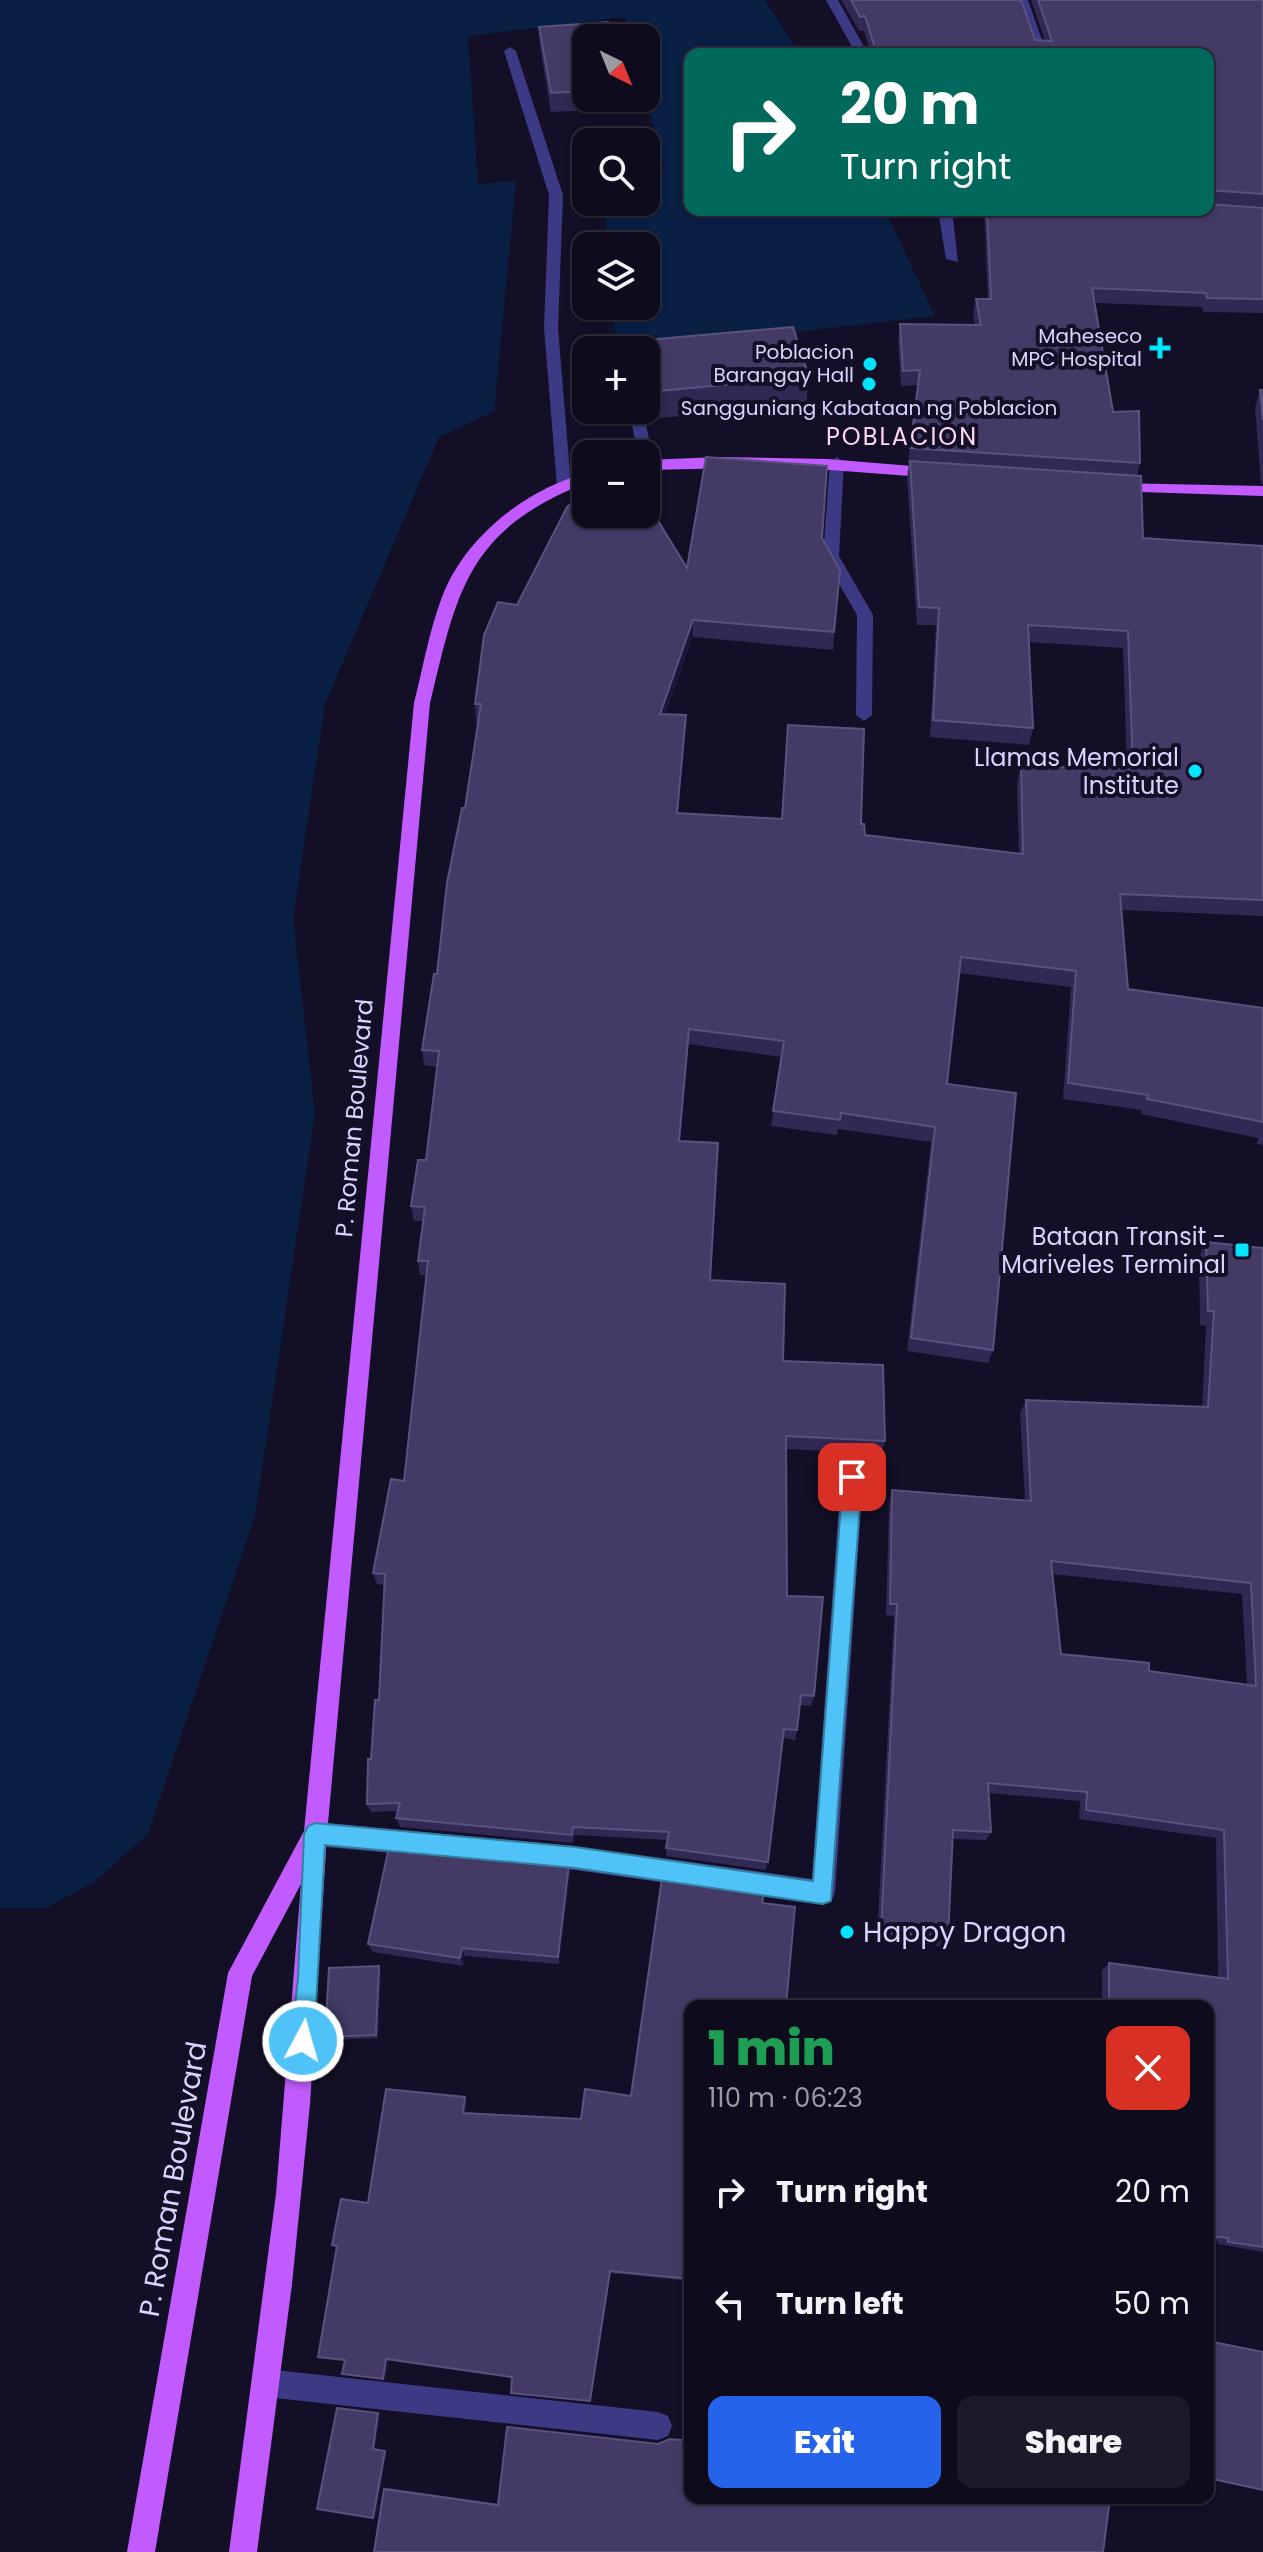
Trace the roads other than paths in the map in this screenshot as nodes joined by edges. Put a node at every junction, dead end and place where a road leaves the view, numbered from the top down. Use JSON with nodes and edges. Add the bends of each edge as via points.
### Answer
{"nodes":[{"id":1,"x":832,"y":0,"type":"edge"},
{"id":2,"x":1022,"y":0,"type":"edge"},
{"id":3,"x":859,"y":48,"type":"edge"},
{"id":4,"x":1039,"y":48,"type":"edge"},
{"id":5,"x":510,"y":51,"type":"dead end"},
{"id":6,"x":946,"y":216,"type":"edge"},
{"id":7,"x":953,"y":259,"type":"dead end"},
{"id":8,"x":660,"y":460,"type":"edge"},
{"id":9,"x":837,"y":462,"type":"junction"},
{"id":10,"x":958,"y":475,"type":"edge"},
{"id":11,"x":572,"y":483,"type":"edge"},
{"id":12,"x":564,"y":486,"type":"junction"},
{"id":13,"x":1101,"y":487,"type":"edge"},
{"id":14,"x":1263,"y":491,"type":"edge"},
{"id":15,"x":864,"y":715,"type":"dead end"},
{"id":16,"x":852,"y":1477,"type":"dead end"},
{"id":17,"x":315,"y":1834,"type":"junction"},
{"id":18,"x":266,"y":2383,"type":"junction"},
{"id":19,"x":658,"y":2426,"type":"dead end"},
{"id":20,"x":141,"y":2552,"type":"edge"},
{"id":21,"x":243,"y":2552,"type":"edge"}],
"edges":[{"from":1,"to":3,"type":"street"},
{"from":2,"to":4,"type":"street"},
{"from":5,"to":12,"type":"street","via":[[556,195],[551,328]]},
{"from":6,"to":7,"type":"street"},
{"from":8,"to":9,"type":"main road"},
{"from":9,"to":10,"type":"main road"},
{"from":9,"to":15,"type":"street","via":[[831,556],[865,615]]},
{"from":11,"to":12,"type":"main road","name":"P. Roman Boulevard"},
{"from":12,"to":17,"type":"main road","name":"P. Roman Boulevard","via":[[522,510],[478,549],[451,593],[422,703]]},
{"from":13,"to":14,"type":"main road"},
{"from":16,"to":17,"type":"street","via":[[823,1893],[575,1858]]},
{"from":17,"to":18,"type":"main road","name":"P. Roman Boulevard","via":[[309,1978]]},
{"from":17,"to":20,"type":"main road","name":"P. Roman Boulevard","via":[[240,1973]]},
{"from":18,"to":19,"type":"street"},
{"from":18,"to":21,"type":"main road","name":"P. Roman Boulevard"}]}
